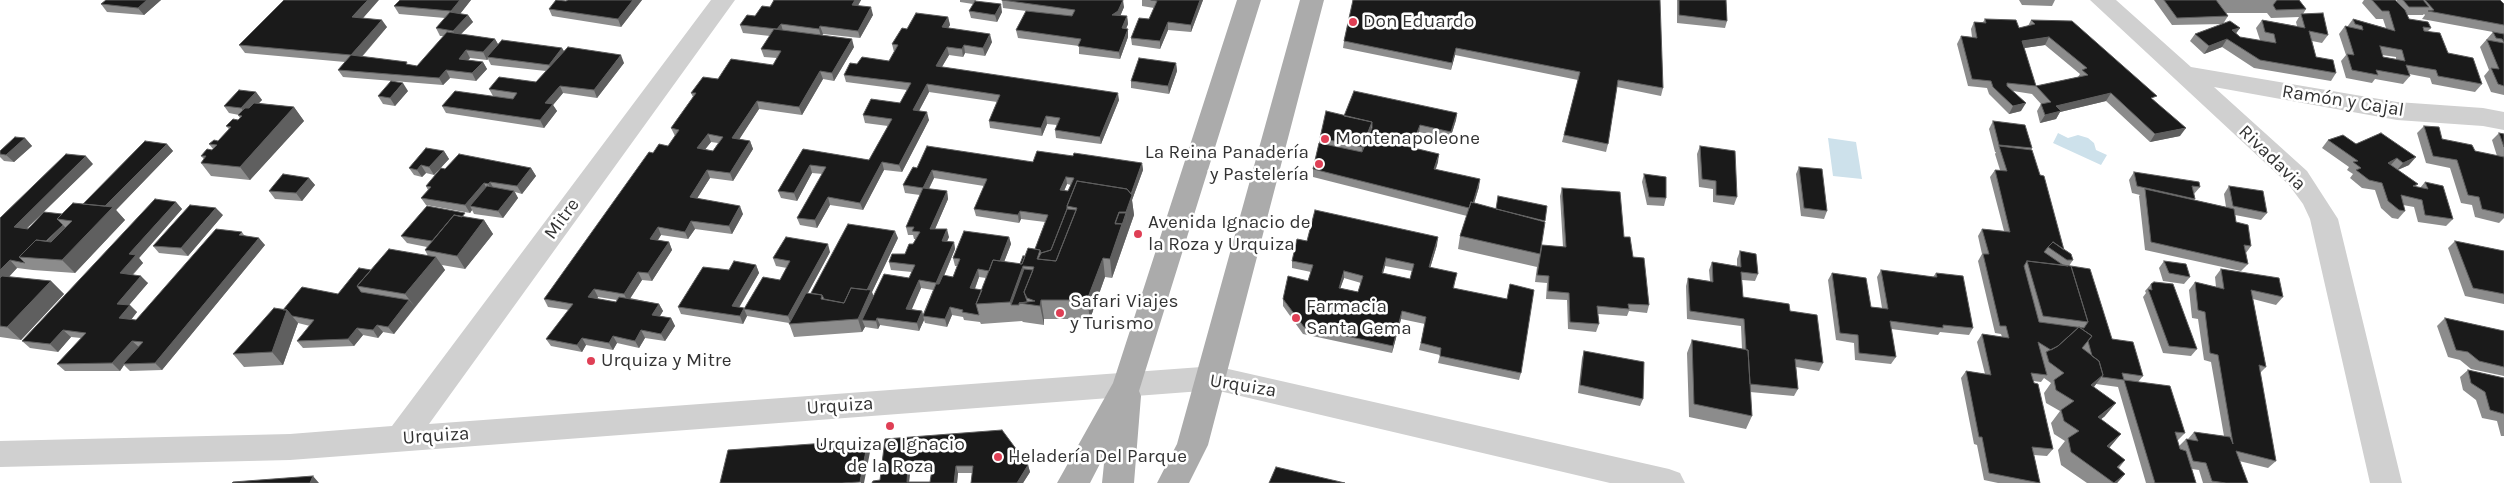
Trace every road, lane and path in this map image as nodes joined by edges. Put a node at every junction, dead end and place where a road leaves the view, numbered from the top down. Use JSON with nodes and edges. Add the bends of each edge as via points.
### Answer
{"nodes":[{"id":1,"x":723,"y":0,"type":"edge"},
{"id":2,"x":1249,"y":0,"type":"edge"},
{"id":3,"x":1312,"y":0,"type":"edge"},
{"id":4,"x":2102,"y":0,"type":"edge"},
{"id":5,"x":2183,"y":74,"type":"junction"},
{"id":6,"x":2504,"y":121,"type":"edge"},
{"id":7,"x":1210,"y":379,"type":"junction"},
{"id":8,"x":1127,"y":385,"type":"junction"},
{"id":9,"x":401,"y":438,"type":"junction"},
{"id":10,"x":0,"y":454,"type":"edge"},
{"id":11,"x":1073,"y":483,"type":"edge"},
{"id":12,"x":1118,"y":483,"type":"edge"},
{"id":13,"x":1173,"y":483,"type":"edge"},
{"id":14,"x":1668,"y":483,"type":"edge"},
{"id":15,"x":2386,"y":483,"type":"edge"}],
"edges":[{"from":1,"to":9,"type":"street","name":"Mitre"},
{"from":2,"to":8,"type":"main road"},
{"from":3,"to":7,"type":"main road"},
{"from":4,"to":5,"type":"street","name":"Rivadavia"},
{"from":5,"to":6,"type":"street","name":"Ramón y Cajal","via":[[2397,111]]},
{"from":5,"to":15,"type":"street","name":"Rivadavia","via":[[2298,178],[2321,213]]},
{"from":7,"to":8,"type":"street","name":"Urquiza"},
{"from":7,"to":13,"type":"main road","via":[[1192,445]]},
{"from":7,"to":14,"type":"street","name":"Urquiza","via":[[1280,392]]},
{"from":8,"to":9,"type":"street","name":"Urquiza"},
{"from":8,"to":11,"type":"main road"},
{"from":8,"to":12,"type":"main road"},
{"from":9,"to":10,"type":"street","name":"Urquiza","via":[[290,447]]}]}
